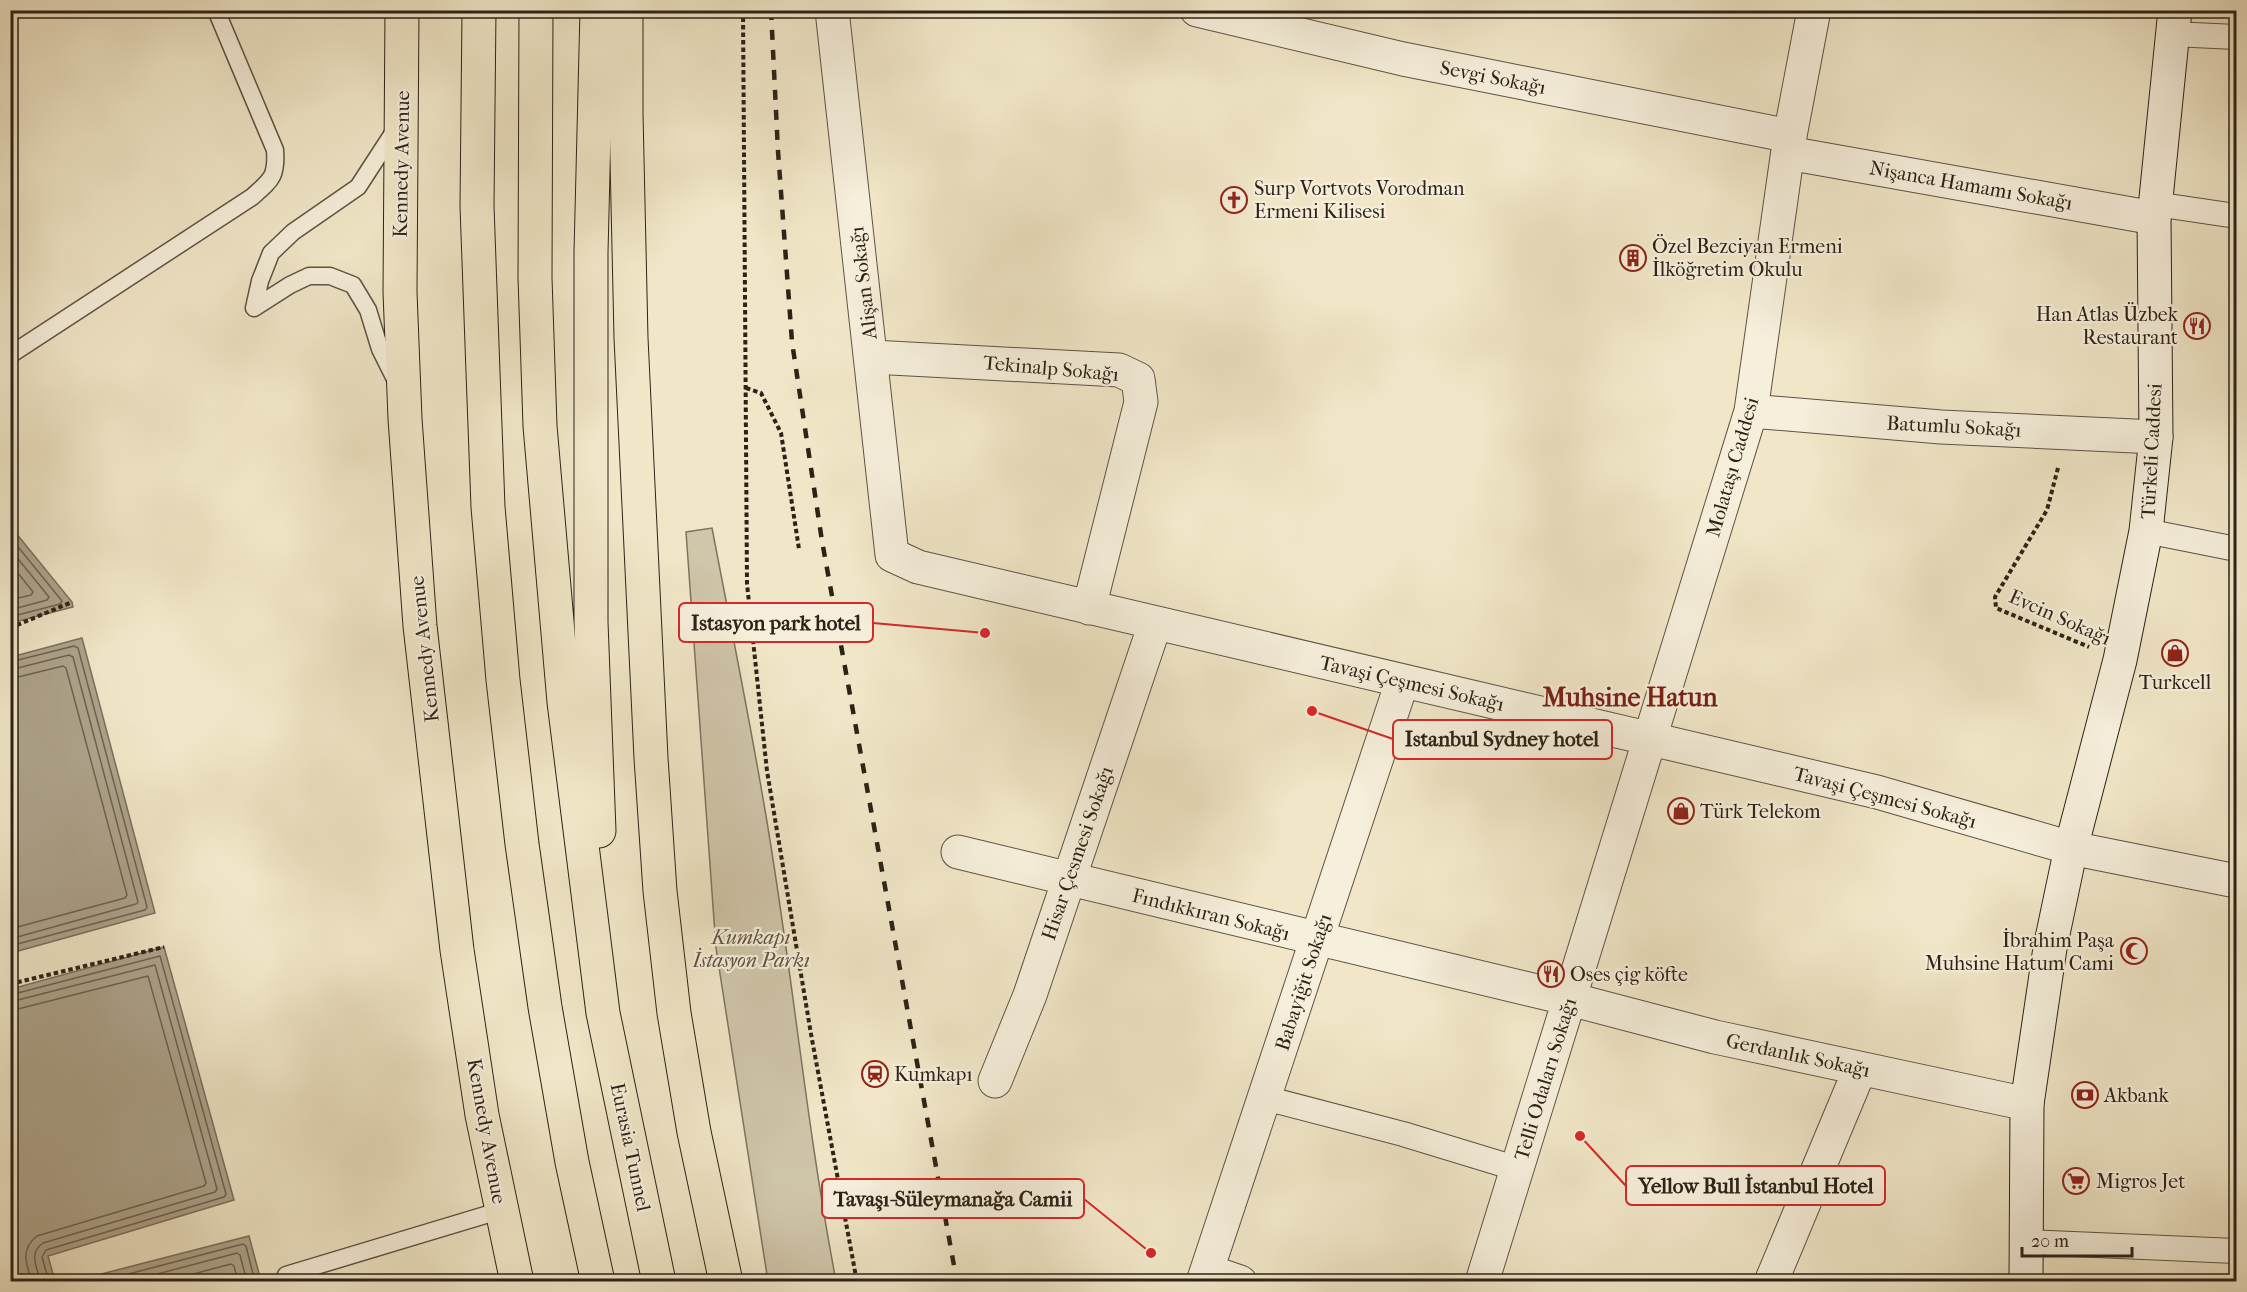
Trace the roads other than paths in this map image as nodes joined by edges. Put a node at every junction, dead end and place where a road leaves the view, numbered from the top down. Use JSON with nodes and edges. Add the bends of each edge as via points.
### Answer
{"nodes":[{"id":1,"x":216,"y":10,"type":"edge"},
{"id":2,"x":402,"y":10,"type":"edge"},
{"id":3,"x":480,"y":10,"type":"edge"},
{"id":4,"x":536,"y":10,"type":"edge"},
{"id":5,"x":597,"y":10,"type":"edge"},
{"id":6,"x":626,"y":10,"type":"edge"},
{"id":7,"x":832,"y":10,"type":"edge"},
{"id":8,"x":1197,"y":10,"type":"edge"},
{"id":9,"x":1814,"y":10,"type":"edge"},
{"id":10,"x":2174,"y":22,"type":"edge"},
{"id":11,"x":2236,"y":37,"type":"edge"},
{"id":12,"x":401,"y":121,"type":"junction"},
{"id":13,"x":1789,"y":144,"type":"junction"},
{"id":14,"x":2154,"y":211,"type":"junction"},
{"id":15,"x":2236,"y":216,"type":"edge"},
{"id":16,"x":10,"y":355,"type":"edge"},
{"id":17,"x":872,"y":357,"type":"junction"},
{"id":18,"x":404,"y":398,"type":"junction"},
{"id":19,"x":1751,"y":411,"type":"junction"},
{"id":20,"x":2156,"y":437,"type":"junction"},
{"id":21,"x":2146,"y":531,"type":"junction"},
{"id":22,"x":2236,"y":549,"type":"edge"},
{"id":23,"x":892,"y":555,"type":"joint"},
{"id":24,"x":1089,"y":608,"type":"junction"},
{"id":25,"x":1155,"y":624,"type":"junction"},
{"id":26,"x":1402,"y":682,"type":"junction"},
{"id":27,"x":1650,"y":740,"type":"junction"},
{"id":28,"x":2071,"y":848,"type":"junction"},
{"id":29,"x":958,"y":852,"type":"dead end"},
{"id":30,"x":1068,"y":879,"type":"junction"},
{"id":31,"x":2236,"y":881,"type":"edge"},
{"id":32,"x":1316,"y":939,"type":"junction"},
{"id":33,"x":1570,"y":999,"type":"junction"},
{"id":34,"x":603,"y":1012,"type":"junction"},
{"id":35,"x":1860,"y":1069,"type":"junction"},
{"id":36,"x":995,"y":1081,"type":"dead end"},
{"id":37,"x":1265,"y":1098,"type":"junction"},
{"id":38,"x":2027,"y":1104,"type":"junction"},
{"id":39,"x":1518,"y":1169,"type":"junction"},
{"id":40,"x":502,"y":1210,"type":"junction"},
{"id":41,"x":2027,"y":1242,"type":"junction"},
{"id":42,"x":2236,"y":1251,"type":"edge"},
{"id":43,"x":286,"y":1275,"type":"dead end"},
{"id":44,"x":1205,"y":1276,"type":"edge"},
{"id":45,"x":517,"y":1281,"type":"edge"},
{"id":46,"x":598,"y":1281,"type":"edge"},
{"id":47,"x":659,"y":1281,"type":"edge"},
{"id":48,"x":726,"y":1281,"type":"edge"},
{"id":49,"x":1240,"y":1281,"type":"edge"},
{"id":50,"x":1482,"y":1281,"type":"edge"},
{"id":51,"x":1771,"y":1281,"type":"edge"},
{"id":52,"x":2026,"y":1281,"type":"edge"}],
"edges":[{"from":1,"to":16,"type":"lane","via":[[275,150],[272,180],[252,197]]},
{"from":2,"to":12,"type":"main road","name":"Kennedy Avenue"},
{"from":3,"to":46,"type":"main road","via":[[477,206],[482,360],[488,507],[503,680],[545,1007]]},
{"from":4,"to":34,"type":"main road","via":[[535,278],[540,426],[564,702]]},
{"from":5,"to":34,"type":"main road","via":[[591,252],[591,622]]},
{"from":6,"to":48,"type":"main road","via":[[631,338],[660,891],[674,1013],[694,1132]]},
{"from":7,"to":17,"type":"street","name":"Alişan Sokağı"},
{"from":8,"to":13,"type":"street","name":"Sevgi Sokağı"},
{"from":9,"to":13,"type":"street","name":"Molataşı Caddesi"},
{"from":10,"to":11,"type":"street"},
{"from":10,"to":14,"type":"street","name":"Türkeli Caddesi"},
{"from":12,"to":18,"type":"main road","name":"Kennedy Avenue","via":[[399,292]]},
{"from":12,"to":18,"type":"lane","via":[[358,187],[292,232],[271,253],[254,308],[309,276],[330,276],[352,285],[369,310],[380,348]]},
{"from":13,"to":14,"type":"street","name":"Nişanca Hamamı Sokağı"},
{"from":13,"to":19,"type":"street","name":"Molataşı Caddesi"},
{"from":14,"to":15,"type":"street"},
{"from":14,"to":20,"type":"street","name":"Türkeli Caddesi"},
{"from":17,"to":23,"type":"street","name":"Alişan Sokağı"},
{"from":17,"to":24,"type":"street","name":"Tekinalp Sokağı","via":[[1119,370],[1138,379],[1141,402]]},
{"from":18,"to":40,"type":"main road","name":"Kennedy Avenue","via":[[420,626],[457,950],[482,1115]]},
{"from":19,"to":20,"type":"street","name":"Batumlu Sokağı","via":[[1941,427]]},
{"from":19,"to":27,"type":"street","name":"Molataşı Caddesi"},
{"from":20,"to":21,"type":"street","name":"Türkeli Caddesi"},
{"from":21,"to":22,"type":"street"},
{"from":21,"to":28,"type":"street","name":"Türkeli Caddesi","via":[[2120,660]]},
{"from":23,"to":24,"type":"street","name":"Tavaşi Çeşmesi Sokağı","via":[[918,567]]},
{"from":24,"to":25,"type":"street","name":"Tavaşi Çeşmesi Sokağı"},
{"from":25,"to":26,"type":"street","name":"Tavaşi Çeşmesi Sokağı"},
{"from":25,"to":30,"type":"street","name":"Hisar Çesmesi Sokağı"},
{"from":26,"to":27,"type":"street","name":"Tavaşi Çeşmesi Sokağı"},
{"from":26,"to":32,"type":"street","name":"Babayiğit Sokağı"},
{"from":27,"to":28,"type":"street","name":"Tavaşi Çeşmesi Sokağı","via":[[1877,792]]},
{"from":27,"to":33,"type":"street","name":"Telli Odaları Sokağı"},
{"from":28,"to":31,"type":"street","name":"Tavaşi Çeşmesi Sokağı"},
{"from":28,"to":38,"type":"street","name":"Türkeli Caddesi","via":[[2050,948]]},
{"from":29,"to":30,"type":"street","name":"Fındıkkıran Sokağı"},
{"from":30,"to":32,"type":"street","name":"Fındıkkıran Sokağı"},
{"from":30,"to":36,"type":"street","name":"Hisar Çesmesi Sokağı","via":[[1030,995]]},
{"from":32,"to":33,"type":"street","name":"Fındıkkıran Sokağı"},
{"from":32,"to":37,"type":"street","name":"Babayiğit Sokağı"},
{"from":33,"to":35,"type":"street","name":"Gerdanlık Sokağı"},
{"from":33,"to":39,"type":"street","name":"Telli Odaları Sokağı"},
{"from":34,"to":47,"type":"main road","name":"Eurasia Tunnel"},
{"from":35,"to":38,"type":"street","name":"Gerdanlık Sokağı"},
{"from":35,"to":51,"type":"street"},
{"from":37,"to":39,"type":"street"},
{"from":37,"to":44,"type":"street","name":"Babayiğit Sokağı"},
{"from":38,"to":41,"type":"street","name":"Türkeli Caddesi"},
{"from":39,"to":50,"type":"street","name":"Telli Odaları Sokağı"},
{"from":40,"to":43,"type":"lane"},
{"from":40,"to":45,"type":"main road","name":"Kennedy Avenue"},
{"from":41,"to":42,"type":"street"},
{"from":41,"to":52,"type":"street","name":"Türkeli Caddesi"},
{"from":44,"to":49,"type":"street"}]}
